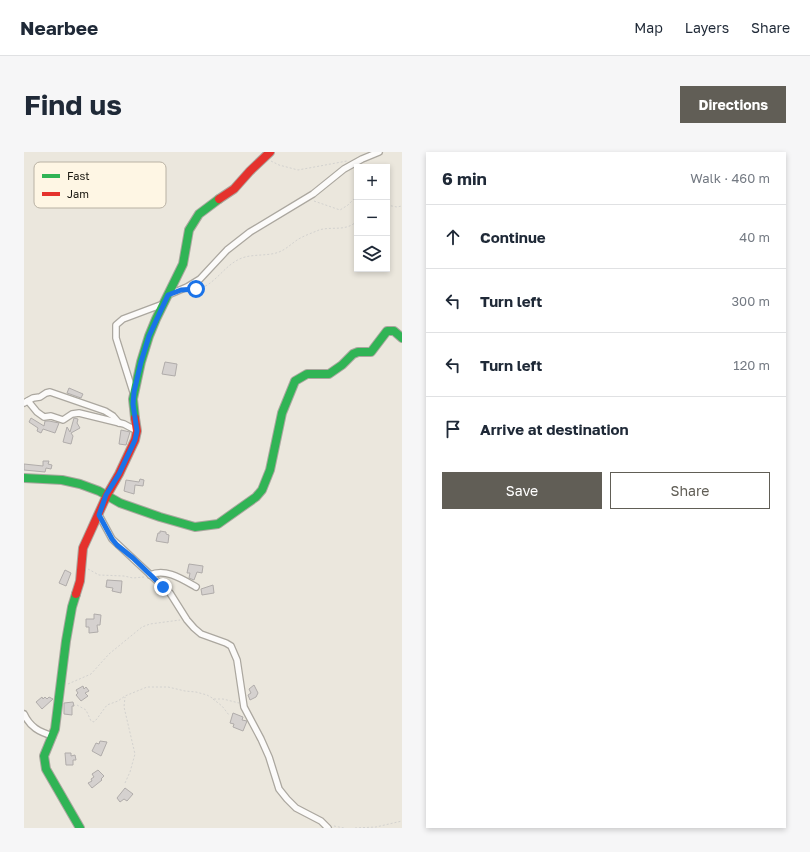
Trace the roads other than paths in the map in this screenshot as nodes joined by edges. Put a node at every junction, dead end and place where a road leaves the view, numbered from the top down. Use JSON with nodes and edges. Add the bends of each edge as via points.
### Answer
{"nodes":[{"id":1,"x":379,"y":152,"type":"edge"},
{"id":2,"x":268,"y":155,"type":"edge"},
{"id":3,"x":168,"y":295,"type":"junction"},
{"id":4,"x":163,"y":304,"type":"junction"},
{"id":5,"x":402,"y":338,"type":"edge"},
{"id":6,"x":134,"y":392,"type":"junction"},
{"id":7,"x":26,"y":402,"type":"edge"},
{"id":8,"x":119,"y":423,"type":"junction"},
{"id":9,"x":137,"y":431,"type":"junction"},
{"id":10,"x":24,"y":478,"type":"edge"},
{"id":11,"x":106,"y":495,"type":"junction"},
{"id":12,"x":99,"y":515,"type":"junction"},
{"id":13,"x":150,"y":575,"type":"junction"},
{"id":14,"x":196,"y":587,"type":"dead end"},
{"id":15,"x":24,"y":714,"type":"edge"},
{"id":16,"x":53,"y":736,"type":"junction"},
{"id":17,"x":80,"y":828,"type":"edge"},
{"id":18,"x":328,"y":828,"type":"edge"}],
"edges":[{"from":1,"to":3,"type":"street","via":[[344,169],[306,198],[237,241],[200,279]]},
{"from":2,"to":3,"type":"street","via":[[234,189],[206,207],[195,218],[187,237],[183,264]]},
{"from":3,"to":4,"type":"street"},
{"from":4,"to":6,"type":"street","via":[[149,336]]},
{"from":4,"to":6,"type":"street","via":[[116,325],[116,338]]},
{"from":5,"to":11,"type":"street","via":[[394,330],[386,331],[371,352],[353,354],[329,374],[307,374],[295,381],[282,413],[266,484],[256,498],[226,520],[210,526],[195,527],[120,503]]},
{"from":6,"to":9,"type":"street"},
{"from":7,"to":8,"type":"street","via":[[44,417],[51,416],[63,420],[76,413]]},
{"from":7,"to":8,"type":"street","via":[[50,392],[105,411]]},
{"from":8,"to":9,"type":"street"},
{"from":9,"to":11,"type":"street","via":[[126,460]]},
{"from":10,"to":11,"type":"street","via":[[74,482]]},
{"from":11,"to":12,"type":"street"},
{"from":12,"to":13,"type":"street","via":[[112,539]]},
{"from":12,"to":16,"type":"street","via":[[83,548],[80,581],[68,627]]},
{"from":13,"to":14,"type":"street","via":[[167,573]]},
{"from":13,"to":18,"type":"street","via":[[170,594],[186,620],[201,634],[231,646],[237,660],[246,712],[269,757],[279,789],[296,808],[322,821]]},
{"from":15,"to":16,"type":"street","via":[[33,728]]},
{"from":16,"to":17,"type":"street","via":[[45,750],[44,764]]}]}
